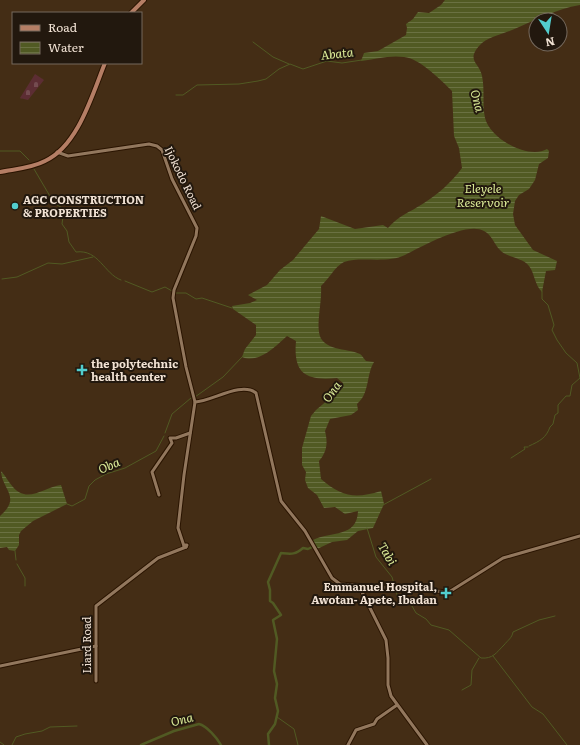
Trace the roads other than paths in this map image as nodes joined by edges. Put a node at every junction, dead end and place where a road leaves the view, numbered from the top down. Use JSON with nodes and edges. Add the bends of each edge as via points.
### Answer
{"nodes":[{"id":1,"x":143,"y":0,"type":"edge"},
{"id":2,"x":131,"y":12,"type":"edge"},
{"id":3,"x":105,"y":64,"type":"edge"},
{"id":4,"x":59,"y":152,"type":"junction"},
{"id":5,"x":0,"y":171,"type":"edge"},
{"id":6,"x":195,"y":402,"type":"junction"},
{"id":7,"x":190,"y":433,"type":"junction"},
{"id":8,"x":159,"y":495,"type":"dead end"},
{"id":9,"x":580,"y":536,"type":"edge"},
{"id":10,"x":359,"y":586,"type":"junction"},
{"id":11,"x":96,"y":646,"type":"junction"},
{"id":12,"x":0,"y":666,"type":"edge"},
{"id":13,"x":96,"y":681,"type":"dead end"},
{"id":14,"x":397,"y":705,"type":"junction"},
{"id":15,"x":348,"y":745,"type":"edge"},
{"id":16,"x":427,"y":745,"type":"edge"}],
"edges":[{"from":1,"to":2,"type":"main road"},
{"from":3,"to":4,"type":"main road","via":[[74,130]]},
{"from":4,"to":5,"type":"main road","via":[[33,164]]},
{"from":4,"to":6,"type":"main road","name":"Ijokodo Road","via":[[72,155],[149,144],[160,148],[172,180],[196,228],[196,236],[173,294],[173,309]]},
{"from":6,"to":7,"type":"main road"},
{"from":6,"to":10,"type":"main road","via":[[236,391],[249,390],[256,393],[280,501],[300,524],[335,581],[344,585]]},
{"from":7,"to":8,"type":"main road","via":[[170,438],[172,443],[152,472]]},
{"from":7,"to":11,"type":"main road","name":"Liard Road","via":[[178,528],[184,546],[158,558],[97,606]]},
{"from":9,"to":10,"type":"main road","via":[[502,558],[449,592]]},
{"from":10,"to":14,"type":"main road","via":[[385,637],[388,686]]},
{"from":11,"to":12,"type":"main road"},
{"from":11,"to":13,"type":"main road","name":"Liard Road"},
{"from":14,"to":15,"type":"main road","via":[[373,725],[356,730]]},
{"from":14,"to":16,"type":"main road"}]}
